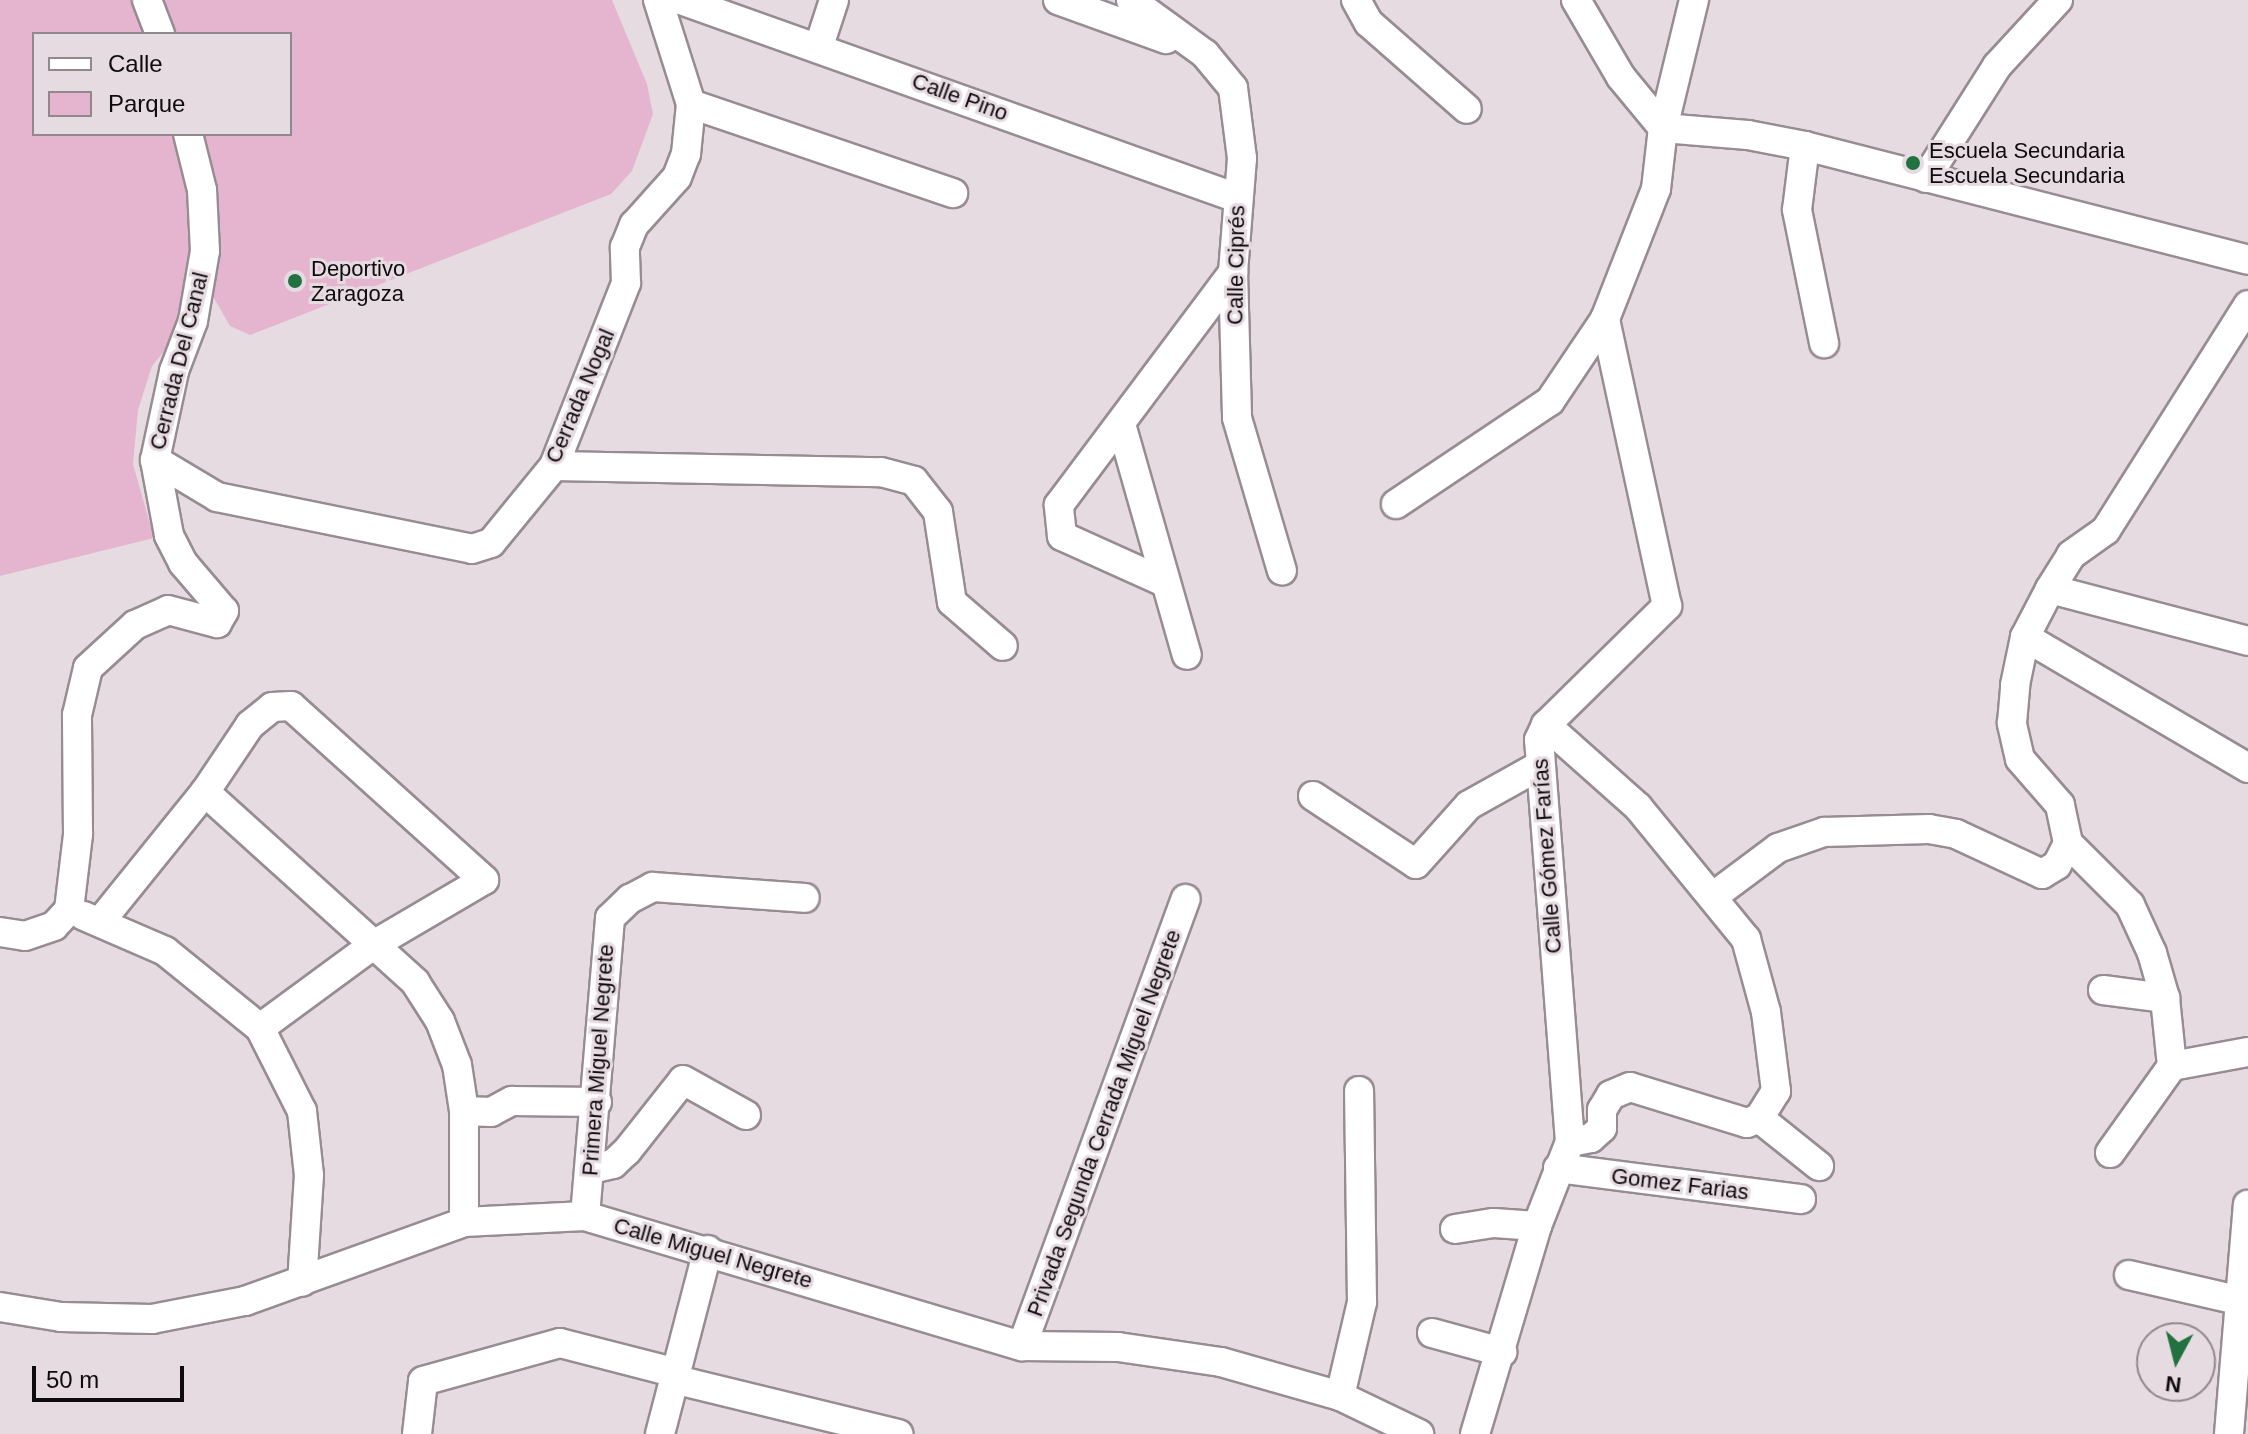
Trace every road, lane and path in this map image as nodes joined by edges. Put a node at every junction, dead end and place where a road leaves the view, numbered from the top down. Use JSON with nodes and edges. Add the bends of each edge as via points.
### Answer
{"nodes":[{"id":1,"x":147,"y":0,"type":"edge"},
{"id":2,"x":658,"y":0,"type":"edge"},
{"id":3,"x":681,"y":0,"type":"edge"},
{"id":4,"x":834,"y":0,"type":"edge"},
{"id":5,"x":1058,"y":0,"type":"edge"},
{"id":6,"x":1131,"y":0,"type":"edge"},
{"id":7,"x":1356,"y":0,"type":"edge"},
{"id":8,"x":1576,"y":0,"type":"edge"},
{"id":9,"x":1694,"y":0,"type":"edge"},
{"id":10,"x":2058,"y":0,"type":"edge"},
{"id":11,"x":159,"y":32,"type":"edge"},
{"id":12,"x":819,"y":46,"type":"junction"},
{"id":13,"x":1205,"y":54,"type":"junction"},
{"id":14,"x":691,"y":104,"type":"junction"},
{"id":15,"x":1467,"y":109,"type":"dead end"},
{"id":16,"x":1663,"y":128,"type":"junction"},
{"id":17,"x":188,"y":136,"type":"edge"},
{"id":18,"x":1805,"y":146,"type":"junction"},
{"id":19,"x":1926,"y":178,"type":"junction"},
{"id":20,"x":953,"y":193,"type":"dead end"},
{"id":21,"x":1237,"y":198,"type":"junction"},
{"id":22,"x":2248,"y":260,"type":"edge"},
{"id":23,"x":1233,"y":272,"type":"junction"},
{"id":24,"x":2248,"y":305,"type":"edge"},
{"id":25,"x":1605,"y":319,"type":"junction"},
{"id":26,"x":1824,"y":343,"type":"dead end"},
{"id":27,"x":1121,"y":424,"type":"junction"},
{"id":28,"x":155,"y":460,"type":"junction"},
{"id":29,"x":554,"y":466,"type":"junction"},
{"id":30,"x":1396,"y":504,"type":"dead end"},
{"id":31,"x":1282,"y":571,"type":"dead end"},
{"id":32,"x":1164,"y":582,"type":"junction"},
{"id":33,"x":2050,"y":589,"type":"junction"},
{"id":34,"x":2025,"y":637,"type":"junction"},
{"id":35,"x":2248,"y":641,"type":"edge"},
{"id":36,"x":1003,"y":646,"type":"dead end"},
{"id":37,"x":1187,"y":655,"type":"dead end"},
{"id":38,"x":1546,"y":725,"type":"junction"},
{"id":39,"x":1539,"y":766,"type":"junction"},
{"id":40,"x":2248,"y":768,"type":"edge"},
{"id":41,"x":205,"y":792,"type":"junction"},
{"id":42,"x":1313,"y":796,"type":"dead end"},
{"id":43,"x":2068,"y":843,"type":"junction"},
{"id":44,"x":1715,"y":895,"type":"junction"},
{"id":45,"x":805,"y":898,"type":"dead end"},
{"id":46,"x":1186,"y":899,"type":"dead end"},
{"id":47,"x":69,"y":910,"type":"junction"},
{"id":48,"x":100,"y":922,"type":"junction"},
{"id":49,"x":0,"y":932,"type":"edge"},
{"id":50,"x":373,"y":945,"type":"junction"},
{"id":51,"x":2103,"y":990,"type":"dead end"},
{"id":52,"x":2165,"y":998,"type":"junction"},
{"id":53,"x":260,"y":1028,"type":"junction"},
{"id":54,"x":2248,"y":1052,"type":"edge"},
{"id":55,"x":2172,"y":1066,"type":"junction"},
{"id":56,"x":1359,"y":1091,"type":"dead end"},
{"id":57,"x":597,"y":1102,"type":"junction"},
{"id":58,"x":464,"y":1111,"type":"junction"},
{"id":59,"x":746,"y":1115,"type":"dead end"},
{"id":60,"x":1759,"y":1118,"type":"junction"},
{"id":61,"x":1570,"y":1142,"type":"junction"},
{"id":62,"x":2110,"y":1153,"type":"dead end"},
{"id":63,"x":1819,"y":1166,"type":"dead end"},
{"id":64,"x":1558,"y":1168,"type":"junction"},
{"id":65,"x":591,"y":1169,"type":"junction"},
{"id":66,"x":1801,"y":1199,"type":"dead end"},
{"id":67,"x":2248,"y":1205,"type":"edge"},
{"id":68,"x":585,"y":1216,"type":"junction"},
{"id":69,"x":464,"y":1222,"type":"junction"},
{"id":70,"x":1537,"y":1226,"type":"junction"},
{"id":71,"x":1455,"y":1229,"type":"dead end"},
{"id":72,"x":708,"y":1250,"type":"junction"},
{"id":73,"x":2129,"y":1275,"type":"dead end"},
{"id":74,"x":302,"y":1282,"type":"junction"},
{"id":75,"x":2237,"y":1300,"type":"junction"},
{"id":76,"x":0,"y":1307,"type":"edge"},
{"id":77,"x":1432,"y":1333,"type":"dead end"},
{"id":78,"x":1022,"y":1346,"type":"junction"},
{"id":79,"x":1502,"y":1352,"type":"junction"},
{"id":80,"x":677,"y":1380,"type":"junction"},
{"id":81,"x":2242,"y":1390,"type":"edge"},
{"id":82,"x":1340,"y":1396,"type":"junction"},
{"id":83,"x":1364,"y":1422,"type":"edge"},
{"id":84,"x":417,"y":1434,"type":"edge"},
{"id":85,"x":660,"y":1434,"type":"edge"},
{"id":86,"x":898,"y":1434,"type":"edge"},
{"id":87,"x":1419,"y":1434,"type":"edge"},
{"id":88,"x":1475,"y":1434,"type":"edge"},
{"id":89,"x":2229,"y":1434,"type":"edge"}],
"edges":[{"from":1,"to":11,"type":"street"},
{"from":2,"to":14,"type":"street","name":"Cerrada Nogal"},
{"from":3,"to":12,"type":"street","name":"Calle Pino"},
{"from":4,"to":12,"type":"street"},
{"from":5,"to":13,"type":"street"},
{"from":6,"to":13,"type":"street","name":"Calle Ciprés"},
{"from":7,"to":15,"type":"street","via":[[1369,23]]},
{"from":8,"to":16,"type":"street","via":[[1621,77]]},
{"from":9,"to":16,"type":"street"},
{"from":10,"to":19,"type":"street","via":[[1997,66]]},
{"from":12,"to":21,"type":"street","name":"Calle Pino"},
{"from":13,"to":21,"type":"street","name":"Calle Ciprés","via":[[1233,88],[1242,158]]},
{"from":14,"to":20,"type":"street"},
{"from":14,"to":29,"type":"street","name":"Cerrada Nogal","via":[[686,154],[677,177],[634,225],[625,247],[626,283]]},
{"from":16,"to":18,"type":"street"},
{"from":16,"to":25,"type":"street","via":[[1656,189]]},
{"from":17,"to":28,"type":"street","name":"Cerrada Del Canal","via":[[202,190],[205,251],[193,321],[170,382]]},
{"from":18,"to":19,"type":"street"},
{"from":18,"to":26,"type":"street","via":[[1797,210]]},
{"from":19,"to":22,"type":"street"},
{"from":21,"to":23,"type":"street","name":"Calle Ciprés"},
{"from":23,"to":27,"type":"street"},
{"from":23,"to":31,"type":"street","name":"Calle Ciprés","via":[[1237,418]]},
{"from":24,"to":33,"type":"street","via":[[2106,530],[2071,555]]},
{"from":25,"to":30,"type":"street","via":[[1550,401]]},
{"from":25,"to":38,"type":"street","name":"Calle Gómez Farías","via":[[1667,606]]},
{"from":27,"to":32,"type":"street"},
{"from":27,"to":32,"type":"street","via":[[1069,487],[1057,522],[1062,536],[1076,545]]},
{"from":28,"to":29,"type":"street","name":"Cerrada Nogal","via":[[217,497],[472,549],[491,543]]},
{"from":28,"to":47,"type":"street","name":"Cerrada Del Canal","via":[[169,535],[183,563],[224,611],[217,623],[168,610],[135,625],[88,668],[77,715],[78,834]]},
{"from":29,"to":36,"type":"street","via":[[881,472],[914,481],[938,512],[952,602]]},
{"from":32,"to":37,"type":"street"},
{"from":33,"to":34,"type":"street"},
{"from":33,"to":35,"type":"street"},
{"from":34,"to":40,"type":"street"},
{"from":34,"to":43,"type":"street","via":[[2012,723],[2020,759],[2060,805]]},
{"from":38,"to":39,"type":"street","name":"Calle Gómez Farías","via":[[1539,740]]},
{"from":38,"to":44,"type":"street","via":[[1638,807]]},
{"from":39,"to":42,"type":"street","via":[[1469,805],[1416,864]]},
{"from":39,"to":61,"type":"street","name":"Calle Gómez Farías"},
{"from":41,"to":48,"type":"street"},
{"from":41,"to":50,"type":"street"},
{"from":41,"to":50,"type":"street","via":[[250,725],[272,707],[291,706],[484,880]]},
{"from":43,"to":44,"type":"street","via":[[2057,865],[2042,874],[1943,832],[1824,832],[1778,848]]},
{"from":43,"to":52,"type":"street","via":[[2130,905]]},
{"from":44,"to":60,"type":"street","via":[[1746,939],[1766,1012],[1776,1091]]},
{"from":45,"to":57,"type":"street","name":"Primera Miguel Negrete","via":[[653,887],[610,918]]},
{"from":46,"to":78,"type":"street","name":"Privada Segunda Cerrada Miguel Negrete"},
{"from":47,"to":48,"type":"street"},
{"from":47,"to":49,"type":"street","via":[[54,926],[25,936]]},
{"from":48,"to":53,"type":"street","via":[[165,951]]},
{"from":50,"to":53,"type":"street"},
{"from":50,"to":58,"type":"street","via":[[415,982],[440,1021],[457,1065]]},
{"from":51,"to":52,"type":"street"},
{"from":52,"to":55,"type":"street"},
{"from":53,"to":74,"type":"street","via":[[302,1111],[309,1175]]},
{"from":54,"to":55,"type":"street"},
{"from":55,"to":62,"type":"street"},
{"from":56,"to":82,"type":"street","via":[[1362,1302]]},
{"from":57,"to":58,"type":"street","via":[[512,1101],[491,1112]]},
{"from":57,"to":65,"type":"street","name":"Primera Miguel Negrete"},
{"from":58,"to":69,"type":"street"},
{"from":59,"to":65,"type":"street","via":[[683,1080],[620,1158]]},
{"from":60,"to":61,"type":"street","via":[[1734,1121],[1630,1087],[1611,1095],[1602,1110],[1602,1128],[1591,1138]]},
{"from":60,"to":63,"type":"street"},
{"from":61,"to":64,"type":"street","name":"Calle Gómez Farías"},
{"from":64,"to":66,"type":"street","name":"Gomez Farias"},
{"from":64,"to":70,"type":"street","name":"Calle Gómez Farías"},
{"from":65,"to":68,"type":"street","name":"Primera Miguel Negrete"},
{"from":67,"to":75,"type":"street"},
{"from":68,"to":69,"type":"street","name":"Calle Miguel Negrete"},
{"from":68,"to":72,"type":"street","name":"Calle Miguel Negrete"},
{"from":69,"to":74,"type":"street","name":"Calle Miguel Negrete"},
{"from":70,"to":71,"type":"street","via":[[1494,1223]]},
{"from":70,"to":79,"type":"street","name":"Calle Gómez Farías"},
{"from":72,"to":78,"type":"street","name":"Calle Miguel Negrete"},
{"from":72,"to":80,"type":"street"},
{"from":73,"to":75,"type":"street"},
{"from":74,"to":76,"type":"street","name":"Calle Miguel Negrete","via":[[245,1301],[152,1319],[61,1317]]},
{"from":75,"to":81,"type":"street"},
{"from":77,"to":79,"type":"street"},
{"from":78,"to":82,"type":"street","name":"Calle Miguel Negrete","via":[[1118,1347],[1221,1362]]},
{"from":79,"to":88,"type":"street","name":"Calle Gómez Farías"},
{"from":80,"to":84,"type":"street","via":[[665,1370],[560,1343],[423,1381]]},
{"from":80,"to":85,"type":"street"},
{"from":80,"to":86,"type":"street"},
{"from":81,"to":89,"type":"street"},
{"from":82,"to":83,"type":"street","name":"Calle Miguel Negrete"},
{"from":83,"to":87,"type":"street","name":"Calle Miguel Negrete"}]}
